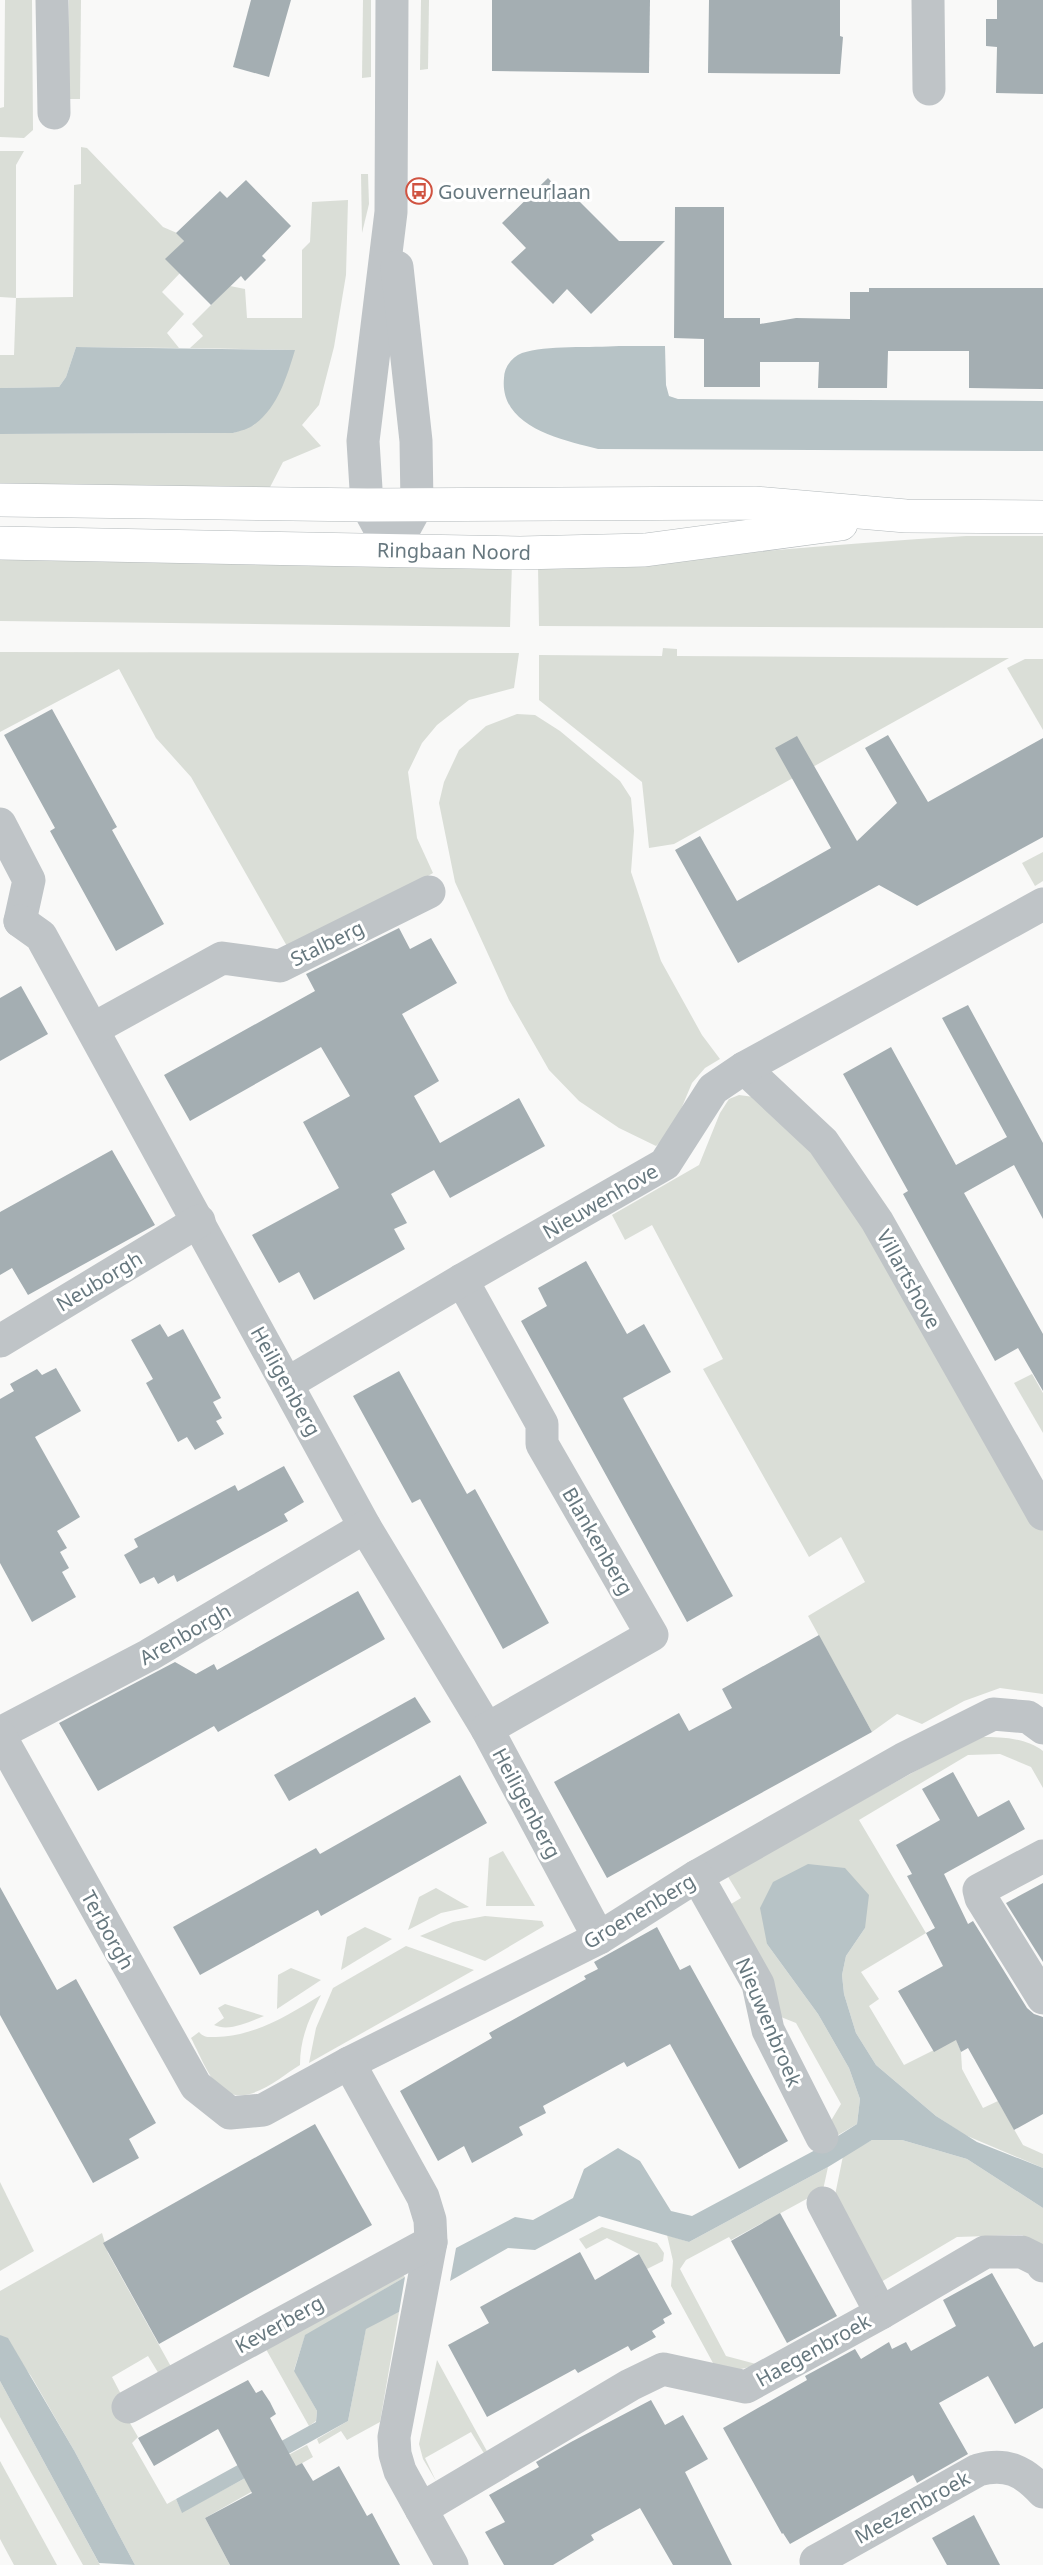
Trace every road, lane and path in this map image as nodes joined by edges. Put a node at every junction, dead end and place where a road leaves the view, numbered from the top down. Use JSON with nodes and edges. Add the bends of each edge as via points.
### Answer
{"nodes":[{"id":1,"x":52,"y":0,"type":"edge"},
{"id":2,"x":392,"y":0,"type":"edge"},
{"id":3,"x":928,"y":0,"type":"edge"},
{"id":4,"x":929,"y":89,"type":"dead end"},
{"id":5,"x":54,"y":113,"type":"dead end"},
{"id":6,"x":391,"y":212,"type":"junction"},
{"id":7,"x":0,"y":500,"type":"edge"},
{"id":8,"x":367,"y":505,"type":"junction"},
{"id":9,"x":417,"y":505,"type":"junction"},
{"id":10,"x":906,"y":516,"type":"junction"},
{"id":11,"x":1043,"y":517,"type":"edge"},
{"id":12,"x":0,"y":543,"type":"edge"},
{"id":13,"x":392,"y":550,"type":"junction"},
{"id":14,"x":0,"y":824,"type":"edge"},
{"id":15,"x":429,"y":892,"type":"dead end"},
{"id":16,"x":1043,"y":904,"type":"edge"},
{"id":17,"x":10,"y":923,"type":"edge"},
{"id":18,"x":93,"y":1029,"type":"junction"},
{"id":19,"x":744,"y":1068,"type":"junction"},
{"id":20,"x":199,"y":1221,"type":"junction"},
{"id":21,"x":462,"y":1280,"type":"junction"},
{"id":22,"x":0,"y":1341,"type":"edge"},
{"id":23,"x":288,"y":1383,"type":"junction"},
{"id":24,"x":1043,"y":1514,"type":"edge"},
{"id":25,"x":365,"y":1527,"type":"junction"},
{"id":26,"x":488,"y":1728,"type":"junction"},
{"id":27,"x":1043,"y":1728,"type":"edge"},
{"id":28,"x":0,"y":1735,"type":"edge"},
{"id":29,"x":1043,"y":1857,"type":"edge"},
{"id":30,"x":697,"y":1876,"type":"junction"},
{"id":31,"x":599,"y":1938,"type":"junction"},
{"id":32,"x":1043,"y":1998,"type":"edge"},
{"id":33,"x":349,"y":2063,"type":"junction"},
{"id":34,"x":230,"y":2113,"type":"joint"},
{"id":35,"x":822,"y":2137,"type":"dead end"},
{"id":36,"x":823,"y":2203,"type":"dead end"},
{"id":37,"x":431,"y":2242,"type":"junction"},
{"id":38,"x":1043,"y":2266,"type":"edge"},
{"id":39,"x":881,"y":2313,"type":"junction"},
{"id":40,"x":128,"y":2407,"type":"dead end"},
{"id":41,"x":1043,"y":2492,"type":"edge"},
{"id":42,"x":421,"y":2509,"type":"junction"},
{"id":43,"x":452,"y":2565,"type":"edge"},
{"id":44,"x":819,"y":2565,"type":"edge"}],
"edges":[{"from":1,"to":5,"type":"street"},
{"from":2,"to":6,"type":"street"},
{"from":3,"to":4,"type":"street"},
{"from":6,"to":8,"type":"street","via":[[363,441]]},
{"from":6,"to":9,"type":"street","via":[[416,441]]},
{"from":7,"to":8,"type":"main road","name":"Ringbaan Noord"},
{"from":8,"to":9,"type":"main road","name":"Ringbaan Noord"},
{"from":8,"to":13,"type":"street"},
{"from":9,"to":10,"type":"main road","name":"Ringbaan Noord","via":[[755,503]]},
{"from":9,"to":13,"type":"street"},
{"from":10,"to":11,"type":"main road","name":"Ringbaan Noord"},
{"from":10,"to":13,"type":"main road","name":"Ringbaan Noord","via":[[645,550]]},
{"from":12,"to":13,"type":"main road","name":"Ringbaan Noord"},
{"from":14,"to":17,"type":"street","name":"Heiligenberg","via":[[29,880]]},
{"from":15,"to":18,"type":"street","name":"Stalberg","via":[[280,966],[222,958]]},
{"from":16,"to":19,"type":"street","name":"Nieuwenhove"},
{"from":17,"to":18,"type":"street","name":"Heiligenberg","via":[[41,936]]},
{"from":18,"to":20,"type":"street","name":"Heiligenberg"},
{"from":19,"to":21,"type":"street","name":"Nieuwenhove","via":[[713,1089],[665,1164]]},
{"from":19,"to":24,"type":"street","name":"Villartshove","via":[[823,1142],[877,1221]]},
{"from":20,"to":22,"type":"street","name":"Neuborgh"},
{"from":20,"to":23,"type":"street","name":"Heiligenberg"},
{"from":21,"to":23,"type":"street","name":"Nieuwenhove"},
{"from":21,"to":26,"type":"street","name":"Blankenberg","via":[[542,1424],[542,1444],[652,1635]]},
{"from":23,"to":25,"type":"street","name":"Heiligenberg"},
{"from":25,"to":26,"type":"street","name":"Heiligenberg"},
{"from":25,"to":28,"type":"street","name":"Arenborgh","via":[[150,1655]]},
{"from":26,"to":31,"type":"street","name":"Heiligenberg"},
{"from":27,"to":30,"type":"street","name":"Groenenberg","via":[[1028,1717],[993,1714],[903,1759]]},
{"from":28,"to":34,"type":"street","name":"Terborgh","via":[[196,2086]]},
{"from":29,"to":32,"type":"street","via":[[980,1890],[981,1898]]},
{"from":30,"to":31,"type":"street","name":"Groenenberg"},
{"from":30,"to":35,"type":"street","name":"Nieuwenbroek","via":[[758,1984],[768,2030]]},
{"from":31,"to":33,"type":"street","name":"Groenenberg"},
{"from":33,"to":34,"type":"street","name":"Groenenberg","via":[[263,2110]]},
{"from":33,"to":37,"type":"street","via":[[423,2196]]},
{"from":36,"to":39,"type":"street"},
{"from":37,"to":40,"type":"street","name":"Keverberg"},
{"from":37,"to":42,"type":"street","via":[[394,2437],[400,2471]]},
{"from":38,"to":39,"type":"street","name":"Haegenbroek","via":[[1022,2252],[985,2252]]},
{"from":39,"to":42,"type":"street","name":"Haegenbroek","via":[[746,2387],[663,2369]]},
{"from":41,"to":44,"type":"street","name":"Meezenbroek","via":[[1016,2470],[1002,2466],[978,2470],[816,2561]]},
{"from":42,"to":43,"type":"street"}]}
